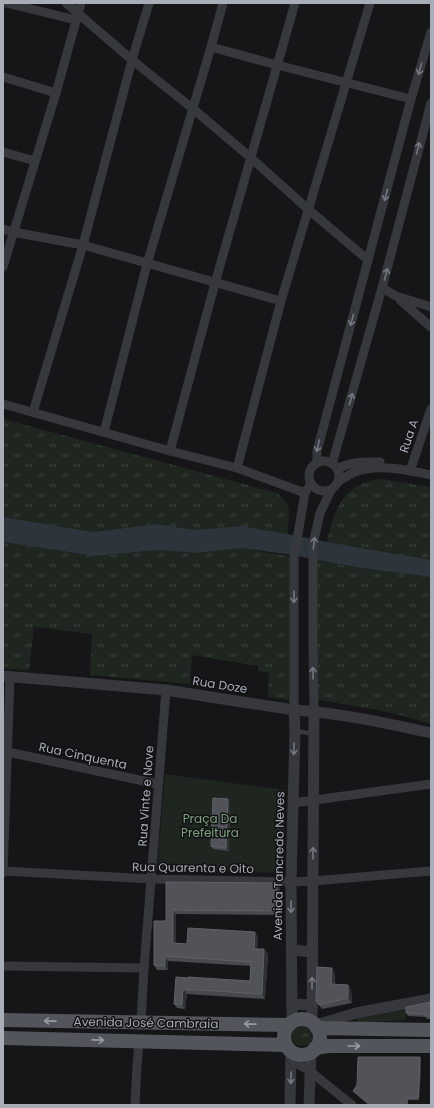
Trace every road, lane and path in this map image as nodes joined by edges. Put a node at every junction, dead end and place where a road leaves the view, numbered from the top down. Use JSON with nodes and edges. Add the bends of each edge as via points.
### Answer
{"nodes":[{"id":1,"x":6,"y":3,"type":"edge"},
{"id":2,"x":66,"y":3,"type":"edge"},
{"id":3,"x":81,"y":3,"type":"edge"},
{"id":4,"x":149,"y":3,"type":"edge"},
{"id":5,"x":223,"y":3,"type":"edge"},
{"id":6,"x":295,"y":3,"type":"edge"},
{"id":7,"x":370,"y":3,"type":"edge"},
{"id":8,"x":77,"y":17,"type":"junction"},
{"id":9,"x":431,"y":32,"type":"edge"},
{"id":10,"x":211,"y":46,"type":"junction"},
{"id":11,"x":132,"y":60,"type":"junction"},
{"id":12,"x":277,"y":65,"type":"junction"},
{"id":13,"x":3,"y":77,"type":"edge"},
{"id":14,"x":346,"y":83,"type":"junction"},
{"id":15,"x":56,"y":93,"type":"junction"},
{"id":16,"x":411,"y":99,"type":"junction"},
{"id":17,"x":431,"y":103,"type":"edge"},
{"id":18,"x":192,"y":108,"type":"junction"},
{"id":19,"x":3,"y":152,"type":"edge"},
{"id":20,"x":250,"y":157,"type":"junction"},
{"id":21,"x":35,"y":161,"type":"junction"},
{"id":22,"x":309,"y":210,"type":"junction"},
{"id":23,"x":3,"y":229,"type":"edge"},
{"id":24,"x":13,"y":232,"type":"junction"},
{"id":25,"x":83,"y":245,"type":"junction"},
{"id":26,"x":368,"y":260,"type":"junction"},
{"id":27,"x":147,"y":264,"type":"junction"},
{"id":28,"x":3,"y":267,"type":"edge"},
{"id":29,"x":215,"y":283,"type":"junction"},
{"id":30,"x":382,"y":288,"type":"junction"},
{"id":31,"x":396,"y":296,"type":"junction"},
{"id":32,"x":282,"y":302,"type":"junction"},
{"id":33,"x":431,"y":307,"type":"edge"},
{"id":34,"x":431,"y":327,"type":"edge"},
{"id":35,"x":3,"y":404,"type":"edge"},
{"id":36,"x":431,"y":408,"type":"edge"},
{"id":37,"x":33,"y":412,"type":"junction"},
{"id":38,"x":104,"y":432,"type":"junction"},
{"id":39,"x":170,"y":451,"type":"junction"},
{"id":40,"x":317,"y":463,"type":"junction"},
{"id":41,"x":335,"y":466,"type":"junction"},
{"id":42,"x":237,"y":468,"type":"junction"},
{"id":43,"x":410,"y":469,"type":"junction"},
{"id":44,"x":427,"y":474,"type":"edge"},
{"id":45,"x":339,"y":481,"type":"junction"},
{"id":46,"x":311,"y":483,"type":"junction"},
{"id":47,"x":331,"y":490,"type":"junction"},
{"id":48,"x":305,"y":493,"type":"junction"},
{"id":49,"x":6,"y":676,"type":"edge"},
{"id":50,"x":166,"y":690,"type":"junction"},
{"id":51,"x":294,"y":710,"type":"junction"},
{"id":52,"x":314,"y":712,"type":"junction"},
{"id":53,"x":295,"y":731,"type":"junction"},
{"id":54,"x":431,"y":733,"type":"edge"},
{"id":55,"x":314,"y":734,"type":"junction"},
{"id":56,"x":5,"y":751,"type":"edge"},
{"id":57,"x":158,"y":784,"type":"junction"},
{"id":58,"x":431,"y":784,"type":"edge"},
{"id":59,"x":313,"y":801,"type":"junction"},
{"id":60,"x":292,"y":803,"type":"junction"},
{"id":61,"x":3,"y":832,"type":"edge"},
{"id":62,"x":431,"y":871,"type":"edge"},
{"id":63,"x":3,"y":872,"type":"edge"},
{"id":64,"x":152,"y":879,"type":"junction"},
{"id":65,"x":291,"y":882,"type":"junction"},
{"id":66,"x":313,"y":882,"type":"junction"},
{"id":67,"x":291,"y":950,"type":"junction"},
{"id":68,"x":313,"y":952,"type":"junction"},
{"id":69,"x":3,"y":966,"type":"edge"},
{"id":70,"x":144,"y":968,"type":"junction"},
{"id":71,"x":431,"y":999,"type":"edge"},
{"id":72,"x":292,"y":1004,"type":"junction"},
{"id":73,"x":312,"y":1005,"type":"junction"},
{"id":74,"x":356,"y":1013,"type":"junction"},
{"id":75,"x":3,"y":1020,"type":"edge"},
{"id":76,"x":141,"y":1023,"type":"junction"},
{"id":77,"x":290,"y":1023,"type":"junction"},
{"id":78,"x":315,"y":1025,"type":"junction"},
{"id":79,"x":357,"y":1028,"type":"junction"},
{"id":80,"x":431,"y":1030,"type":"edge"},
{"id":81,"x":3,"y":1038,"type":"edge"},
{"id":82,"x":139,"y":1041,"type":"junction"},
{"id":83,"x":431,"y":1046,"type":"edge"},
{"id":84,"x":313,"y":1050,"type":"junction"},
{"id":85,"x":290,"y":1052,"type":"junction"},
{"id":86,"x":310,"y":1072,"type":"junction"},
{"id":87,"x":135,"y":1105,"type":"edge"},
{"id":88,"x":290,"y":1105,"type":"edge"},
{"id":89,"x":309,"y":1105,"type":"edge"},
{"id":90,"x":352,"y":1105,"type":"edge"}],
"edges":[{"from":1,"to":8,"type":"street"},
{"from":2,"to":8,"type":"street"},
{"from":3,"to":8,"type":"street"},
{"from":4,"to":11,"type":"street"},
{"from":5,"to":10,"type":"street"},
{"from":6,"to":12,"type":"street"},
{"from":7,"to":14,"type":"street"},
{"from":8,"to":11,"type":"street"},
{"from":8,"to":15,"type":"street"},
{"from":9,"to":16,"type":"street","one_way":true},
{"from":10,"to":12,"type":"street"},
{"from":10,"to":18,"type":"street"},
{"from":11,"to":18,"type":"street"},
{"from":11,"to":25,"type":"street"},
{"from":12,"to":14,"type":"street"},
{"from":12,"to":20,"type":"street"},
{"from":13,"to":15,"type":"street"},
{"from":14,"to":16,"type":"street"},
{"from":14,"to":22,"type":"street"},
{"from":15,"to":21,"type":"street"},
{"from":16,"to":26,"type":"street","one_way":true},
{"from":30,"to":17,"type":"street","one_way":true},
{"from":18,"to":20,"type":"street"},
{"from":18,"to":27,"type":"street"},
{"from":19,"to":21,"type":"street"},
{"from":20,"to":22,"type":"street"},
{"from":20,"to":29,"type":"street"},
{"from":21,"to":24,"type":"street"},
{"from":22,"to":26,"type":"street"},
{"from":22,"to":32,"type":"street"},
{"from":23,"to":24,"type":"street"},
{"from":24,"to":25,"type":"street"},
{"from":24,"to":28,"type":"street"},
{"from":25,"to":27,"type":"street"},
{"from":25,"to":37,"type":"street"},
{"from":26,"to":40,"type":"street","one_way":true,"via":[[317,451]]},
{"from":27,"to":29,"type":"street"},
{"from":27,"to":38,"type":"street"},
{"from":29,"to":32,"type":"street"},
{"from":29,"to":39,"type":"street"},
{"from":30,"to":31,"type":"street"},
{"from":41,"to":30,"type":"street","one_way":true},
{"from":31,"to":33,"type":"street"},
{"from":31,"to":34,"type":"street"},
{"from":32,"to":42,"type":"street"},
{"from":35,"to":37,"type":"street"},
{"from":36,"to":43,"type":"street","name":"Rua A"},
{"from":37,"to":38,"type":"street"},
{"from":38,"to":39,"type":"street"},
{"from":39,"to":42,"type":"street"},
{"from":40,"to":41,"type":"street","via":[[324,461]]},
{"from":40,"to":46,"type":"street","via":[[311,469]]},
{"from":41,"to":43,"type":"street","via":[[385,462]]},
{"from":41,"to":45,"type":"street"},
{"from":42,"to":48,"type":"street"},
{"from":43,"to":44,"type":"street"},
{"from":43,"to":45,"type":"street","via":[[373,467],[356,471]]},
{"from":45,"to":47,"type":"street"},
{"from":46,"to":47,"type":"street","via":[[317,489]]},
{"from":46,"to":48,"type":"street"},
{"from":52,"to":47,"type":"street","one_way":true,"via":[[313,544],[320,513]]},
{"from":48,"to":51,"type":"street","one_way":true,"via":[[294,557]]},
{"from":49,"to":50,"type":"street","name":"Rua Doze"},
{"from":49,"to":56,"type":"street"},
{"from":50,"to":51,"type":"street","name":"Rua Doze"},
{"from":50,"to":57,"type":"street","name":"Rua Vinte e Nove"},
{"from":51,"to":52,"type":"street","name":"Rua Doze"},
{"from":51,"to":53,"type":"street","name":"Avenida Tancredo Neves"},
{"from":52,"to":54,"type":"street","name":"Rua Doze","via":[[382,722]]},
{"from":52,"to":55,"type":"street"},
{"from":53,"to":55,"type":"lane"},
{"from":53,"to":60,"type":"street","name":"Avenida Tancredo Neves","one_way":true},
{"from":55,"to":59,"type":"street"},
{"from":56,"to":57,"type":"street","name":"Rua Cinquenta"},
{"from":56,"to":61,"type":"street"},
{"from":57,"to":64,"type":"street","name":"Rua Vinte e Nove"},
{"from":58,"to":59,"type":"street"},
{"from":59,"to":60,"type":"street"},
{"from":66,"to":59,"type":"street","one_way":true},
{"from":60,"to":65,"type":"street","name":"Avenida Tancredo Neves"},
{"from":61,"to":63,"type":"street"},
{"from":62,"to":66,"type":"street","name":"Rua Quarenta e Oito"},
{"from":63,"to":64,"type":"street","name":"Rua Quarenta e Oito"},
{"from":64,"to":65,"type":"street","name":"Rua Quarenta e Oito"},
{"from":64,"to":70,"type":"street","name":"Rua Vinte e Nove"},
{"from":65,"to":66,"type":"street","name":"Rua Quarenta e Oito"},
{"from":65,"to":67,"type":"street","name":"Avenida Tancredo Neves","one_way":true},
{"from":66,"to":68,"type":"street"},
{"from":67,"to":68,"type":"street"},
{"from":67,"to":72,"type":"street","name":"Avenida Tancredo Neves"},
{"from":73,"to":68,"type":"street","one_way":true},
{"from":69,"to":70,"type":"street"},
{"from":70,"to":76,"type":"street","name":"Rua Vinte e Nove"},
{"from":71,"to":74,"type":"street"},
{"from":72,"to":73,"type":"street"},
{"from":72,"to":77,"type":"street","name":"Avenida Tancredo Neves"},
{"from":73,"to":78,"type":"street"},
{"from":74,"to":78,"type":"street"},
{"from":74,"to":79,"type":"street","via":[[354,1020]]},
{"from":76,"to":75,"type":"main road","name":"Avenida José Cambraia","one_way":true},
{"from":77,"to":76,"type":"main road","name":"Avenida José Cambraia","one_way":true},
{"from":77,"to":78,"type":"main road","via":[[302,1019]]},
{"from":77,"to":85,"type":"main road","via":[[284,1035]]},
{"from":78,"to":79,"type":"main road"},
{"from":78,"to":84,"type":"main road","via":[[320,1037]]},
{"from":79,"to":80,"type":"main road"},
{"from":81,"to":82,"type":"main road","name":"Avenida José Cambraia","one_way":true},
{"from":82,"to":85,"type":"main road","name":"Avenida José Cambraia"},
{"from":82,"to":87,"type":"street"},
{"from":84,"to":83,"type":"main road","one_way":true,"via":[[328,1046]]},
{"from":84,"to":85,"type":"main road","via":[[301,1055]]},
{"from":84,"to":86,"type":"street"},
{"from":85,"to":86,"type":"street"},
{"from":85,"to":88,"type":"street","one_way":true},
{"from":86,"to":89,"type":"street"},
{"from":86,"to":90,"type":"street"}]}
